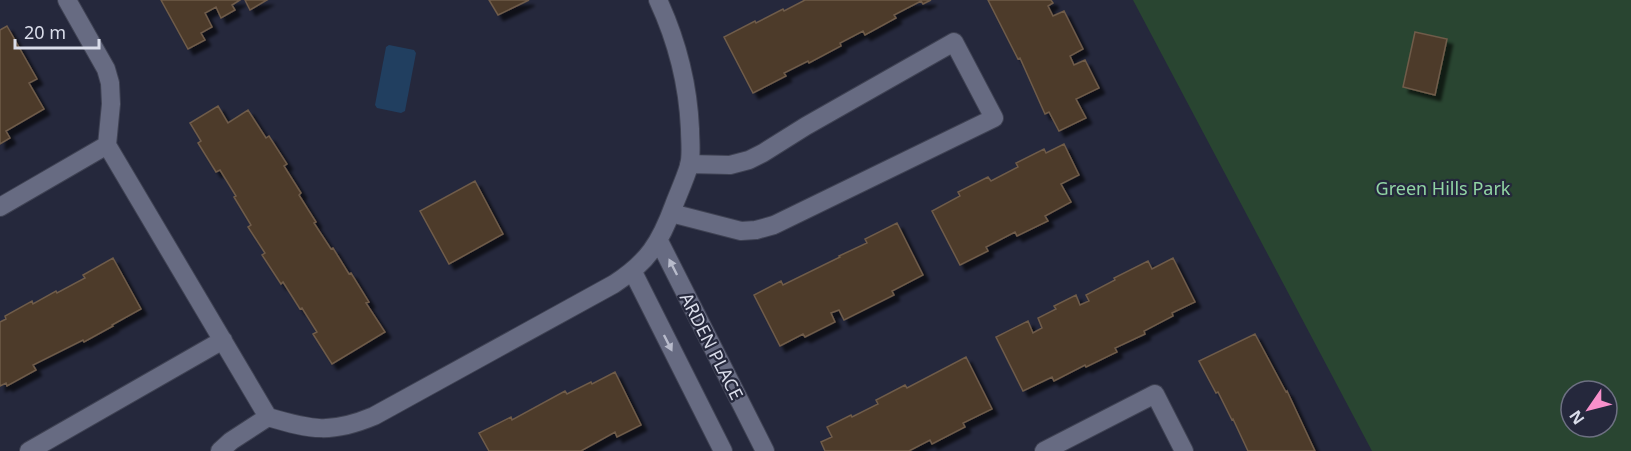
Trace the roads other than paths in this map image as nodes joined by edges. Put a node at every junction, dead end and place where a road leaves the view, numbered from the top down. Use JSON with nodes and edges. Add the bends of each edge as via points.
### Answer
{"nodes":[{"id":1,"x":67,"y":0,"type":"edge"},
{"id":2,"x":661,"y":1,"type":"edge"},
{"id":3,"x":107,"y":145,"type":"junction"},
{"id":4,"x":689,"y":164,"type":"junction"},
{"id":5,"x":0,"y":207,"type":"edge"},
{"id":6,"x":671,"y":213,"type":"junction"},
{"id":7,"x":659,"y":240,"type":"junction"},
{"id":8,"x":633,"y":272,"type":"junction"},
{"id":9,"x":223,"y":340,"type":"junction"},
{"id":10,"x":268,"y":417,"type":"junction"},
{"id":11,"x":29,"y":451,"type":"edge"},
{"id":12,"x":220,"y":451,"type":"edge"},
{"id":13,"x":723,"y":451,"type":"edge"},
{"id":14,"x":765,"y":451,"type":"edge"},
{"id":15,"x":1044,"y":451,"type":"edge"},
{"id":16,"x":1184,"y":451,"type":"edge"}],
"edges":[{"from":1,"to":3,"type":"street","via":[[110,83]]},
{"from":2,"to":4,"type":"street","via":[[683,74],[689,118]]},
{"from":3,"to":5,"type":"street"},
{"from":3,"to":9,"type":"street"},
{"from":4,"to":6,"type":"street"},
{"from":4,"to":6,"type":"street","via":[[730,165],[749,160],[954,42],[994,118],[764,228],[741,231]]},
{"from":6,"to":7,"type":"street"},
{"from":7,"to":8,"type":"street"},
{"from":14,"to":7,"type":"street","name":"ARDEN PLACE","one_way":true},
{"from":8,"to":10,"type":"street","via":[[397,404],[354,424],[319,429]]},
{"from":8,"to":13,"type":"street","name":"ARDEN PLACE","one_way":true},
{"from":9,"to":10,"type":"street"},
{"from":9,"to":11,"type":"street"},
{"from":10,"to":12,"type":"street"},
{"from":15,"to":16,"type":"street","via":[[1155,394]]}]}
